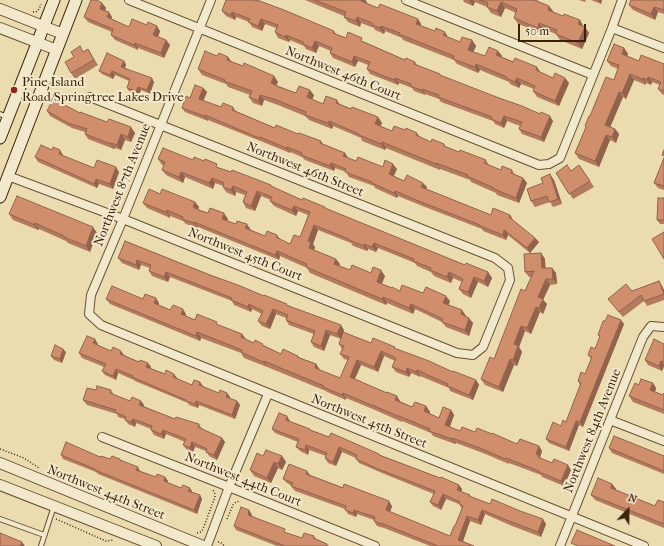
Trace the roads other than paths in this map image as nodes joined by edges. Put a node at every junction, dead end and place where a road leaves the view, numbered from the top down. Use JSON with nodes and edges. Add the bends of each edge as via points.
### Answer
{"nodes":[{"id":1,"x":54,"y":0,"type":"edge"},
{"id":2,"x":76,"y":0,"type":"edge"},
{"id":3,"x":129,"y":0,"type":"edge"},
{"id":4,"x":212,"y":0,"type":"edge"},
{"id":5,"x":406,"y":0,"type":"edge"},
{"id":6,"x":622,"y":0,"type":"edge"},
{"id":7,"x":0,"y":9,"type":"edge"},
{"id":8,"x":44,"y":26,"type":"junction"},
{"id":9,"x":0,"y":28,"type":"edge"},
{"id":10,"x":612,"y":28,"type":"junction"},
{"id":11,"x":200,"y":29,"type":"junction"},
{"id":12,"x":63,"y":34,"type":"junction"},
{"id":13,"x":38,"y":43,"type":"junction"},
{"id":14,"x":664,"y":48,"type":"edge"},
{"id":15,"x":57,"y":50,"type":"junction"},
{"id":16,"x":593,"y":75,"type":"junction"},
{"id":17,"x":90,"y":97,"type":"dead end"},
{"id":18,"x":4,"y":116,"type":"edge"},
{"id":19,"x":160,"y":126,"type":"junction"},
{"id":20,"x":0,"y":138,"type":"edge"},
{"id":21,"x":8,"y":176,"type":"junction"},
{"id":22,"x":0,"y":197,"type":"edge"},
{"id":23,"x":123,"y":219,"type":"junction"},
{"id":24,"x":89,"y":314,"type":"joint"},
{"id":25,"x":664,"y":327,"type":"edge"},
{"id":26,"x":473,"y":355,"type":"joint"},
{"id":27,"x":268,"y":394,"type":"junction"},
{"id":28,"x":610,"y":420,"type":"junction"},
{"id":29,"x":102,"y":437,"type":"dead end"},
{"id":30,"x":664,"y":441,"type":"edge"},
{"id":31,"x":0,"y":463,"type":"edge"},
{"id":32,"x":0,"y":485,"type":"edge"},
{"id":33,"x":229,"y":487,"type":"junction"},
{"id":34,"x":54,"y":506,"type":"junction"},
{"id":35,"x":571,"y":517,"type":"junction"},
{"id":36,"x":0,"y":519,"type":"edge"},
{"id":37,"x":44,"y":535,"type":"junction"},
{"id":38,"x":41,"y":546,"type":"edge"},
{"id":39,"x":156,"y":546,"type":"edge"},
{"id":40,"x":203,"y":546,"type":"edge"},
{"id":41,"x":207,"y":546,"type":"edge"},
{"id":42,"x":375,"y":546,"type":"edge"},
{"id":43,"x":560,"y":546,"type":"edge"},
{"id":44,"x":644,"y":546,"type":"edge"}],
"edges":[{"from":1,"to":8,"type":"main road"},
{"from":2,"to":12,"type":"main road"},
{"from":3,"to":11,"type":"street","name":"Northwest 46th Court"},
{"from":4,"to":11,"type":"street","name":"Northwest 87th Avenue"},
{"from":5,"to":16,"type":"street"},
{"from":6,"to":10,"type":"street"},
{"from":7,"to":8,"type":"street"},
{"from":8,"to":12,"type":"street"},
{"from":8,"to":13,"type":"main road"},
{"from":9,"to":13,"type":"street"},
{"from":10,"to":14,"type":"street"},
{"from":10,"to":16,"type":"street"},
{"from":11,"to":16,"type":"street","name":"Northwest 46th Court","via":[[539,165],[549,164],[560,158]]},
{"from":11,"to":19,"type":"street","name":"Northwest 87th Avenue"},
{"from":12,"to":15,"type":"main road"},
{"from":13,"to":15,"type":"street"},
{"from":13,"to":18,"type":"main road"},
{"from":15,"to":21,"type":"main road"},
{"from":17,"to":19,"type":"street","name":"Northwest 46th Street"},
{"from":18,"to":20,"type":"main road"},
{"from":19,"to":23,"type":"street","name":"Northwest 87th Avenue"},
{"from":19,"to":26,"type":"street","name":"Northwest 46th Street","via":[[495,258],[508,268],[510,280],[483,347]]},
{"from":21,"to":22,"type":"main road"},
{"from":21,"to":23,"type":"street","name":"Northwest 45th Court"},
{"from":23,"to":24,"type":"street","name":"Northwest 87th Avenue","via":[[91,295]]},
{"from":23,"to":26,"type":"street","name":"Northwest 45th Court","via":[[457,354]]},
{"from":24,"to":27,"type":"street","name":"Northwest 45th Street","via":[[101,325]]},
{"from":25,"to":28,"type":"street","name":"Northwest 84th Avenue","via":[[652,326],[643,337]]},
{"from":27,"to":33,"type":"street"},
{"from":27,"to":35,"type":"street","name":"Northwest 45th Street"},
{"from":28,"to":30,"type":"street"},
{"from":28,"to":35,"type":"street","name":"Northwest 84th Avenue"},
{"from":29,"to":33,"type":"street","name":"Northwest 44th Court"},
{"from":31,"to":40,"type":"street","name":"Northwest 44th Street"},
{"from":32,"to":34,"type":"street"},
{"from":33,"to":41,"type":"street"},
{"from":33,"to":42,"type":"street","name":"Northwest 44th Court"},
{"from":34,"to":37,"type":"lane"},
{"from":34,"to":39,"type":"street"},
{"from":35,"to":43,"type":"street","name":"Northwest 84th Avenue"},
{"from":35,"to":44,"type":"street","name":"Northwest 45th Street"},
{"from":36,"to":37,"type":"lane"},
{"from":37,"to":38,"type":"lane"}]}
